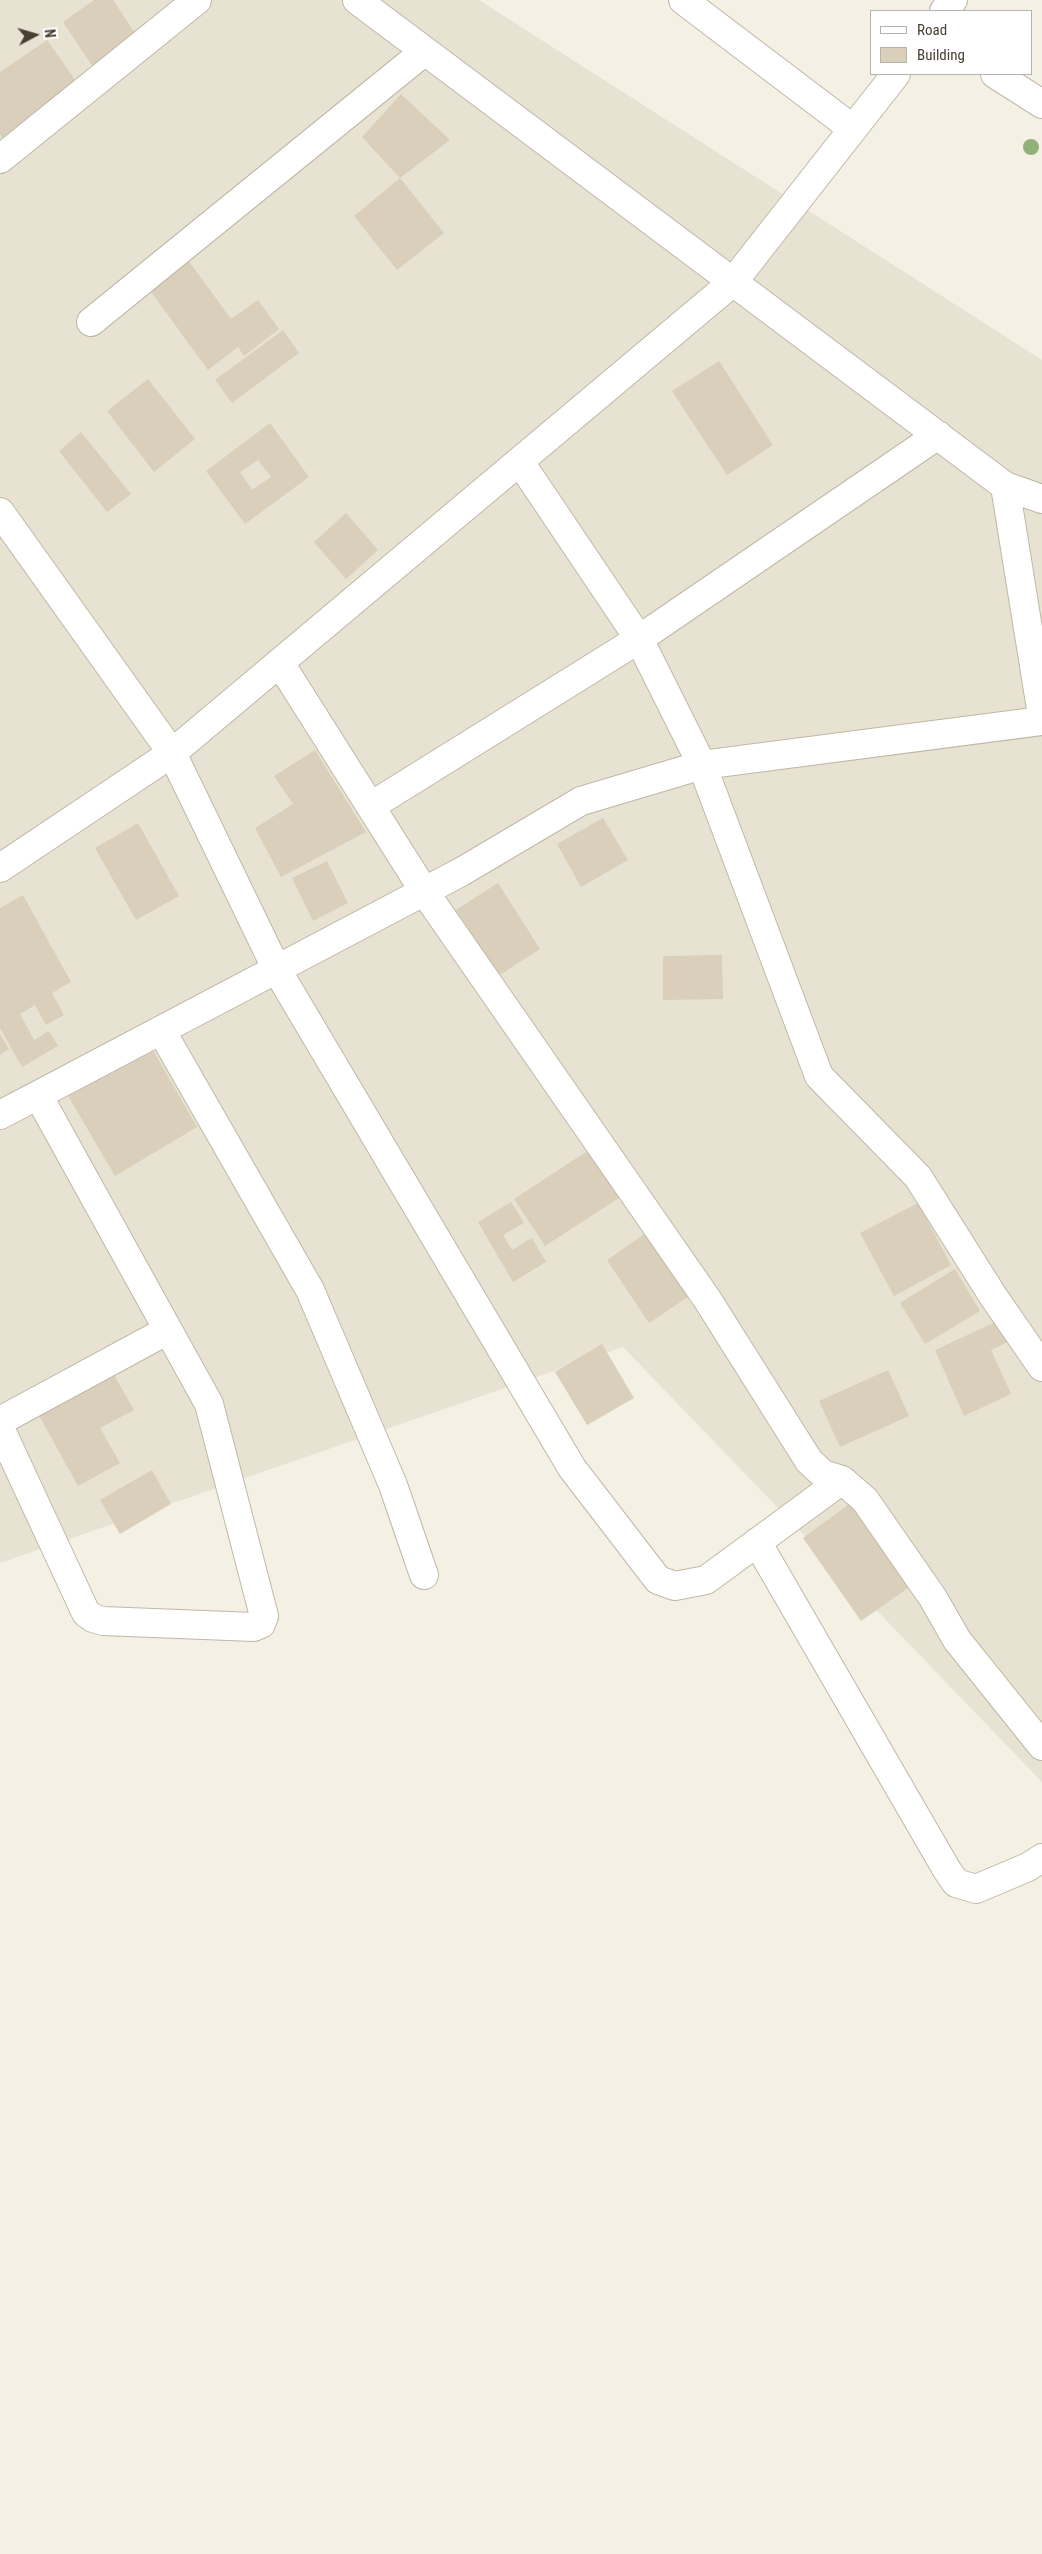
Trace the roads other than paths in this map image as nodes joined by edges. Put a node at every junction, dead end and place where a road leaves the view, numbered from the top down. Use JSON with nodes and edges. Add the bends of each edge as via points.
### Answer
{"nodes":[{"id":1,"x":198,"y":0,"type":"edge"},
{"id":2,"x":357,"y":0,"type":"edge"},
{"id":3,"x":683,"y":0,"type":"edge"},
{"id":4,"x":425,"y":51,"type":"junction"},
{"id":5,"x":895,"y":75,"type":"edge"},
{"id":6,"x":997,"y":75,"type":"edge"},
{"id":7,"x":1042,"y":104,"type":"edge"},
{"id":8,"x":853,"y":130,"type":"junction"},
{"id":9,"x":0,"y":159,"type":"edge"},
{"id":10,"x":733,"y":282,"type":"junction"},
{"id":11,"x":91,"y":322,"type":"dead end"},
{"id":12,"x":938,"y":435,"type":"junction"},
{"id":13,"x":520,"y":462,"type":"junction"},
{"id":14,"x":1005,"y":486,"type":"junction"},
{"id":15,"x":1042,"y":499,"type":"edge"},
{"id":16,"x":0,"y":512,"type":"edge"},
{"id":17,"x":640,"y":639,"type":"junction"},
{"id":18,"x":280,"y":663,"type":"junction"},
{"id":19,"x":1042,"y":715,"type":"edge"},
{"id":20,"x":1042,"y":721,"type":"edge"},
{"id":21,"x":172,"y":753,"type":"junction"},
{"id":22,"x":702,"y":766,"type":"junction"},
{"id":23,"x":371,"y":806,"type":"junction"},
{"id":24,"x":0,"y":868,"type":"edge"},
{"id":25,"x":424,"y":891,"type":"junction"},
{"id":26,"x":277,"y":970,"type":"junction"},
{"id":27,"x":161,"y":1030,"type":"junction"},
{"id":28,"x":38,"y":1095,"type":"junction"},
{"id":29,"x":0,"y":1115,"type":"edge"},
{"id":30,"x":168,"y":1330,"type":"junction"},
{"id":31,"x":1042,"y":1367,"type":"edge"},
{"id":32,"x":0,"y":1421,"type":"edge"},
{"id":33,"x":0,"y":1428,"type":"edge"},
{"id":34,"x":842,"y":1480,"type":"junction"},
{"id":35,"x":757,"y":1542,"type":"junction"},
{"id":36,"x":424,"y":1575,"type":"dead end"},
{"id":37,"x":1042,"y":1746,"type":"edge"},
{"id":38,"x":1042,"y":1858,"type":"edge"}],
"edges":[{"from":1,"to":9,"type":"street"},
{"from":2,"to":4,"type":"street"},
{"from":3,"to":8,"type":"street"},
{"from":4,"to":10,"type":"street"},
{"from":4,"to":11,"type":"street"},
{"from":5,"to":8,"type":"street"},
{"from":6,"to":7,"type":"street"},
{"from":8,"to":10,"type":"street"},
{"from":10,"to":12,"type":"street"},
{"from":10,"to":13,"type":"street"},
{"from":12,"to":14,"type":"street"},
{"from":12,"to":17,"type":"street"},
{"from":13,"to":17,"type":"street"},
{"from":13,"to":18,"type":"street"},
{"from":14,"to":15,"type":"street"},
{"from":14,"to":19,"type":"street"},
{"from":16,"to":21,"type":"street"},
{"from":17,"to":22,"type":"street"},
{"from":17,"to":23,"type":"street"},
{"from":18,"to":21,"type":"street"},
{"from":18,"to":23,"type":"street"},
{"from":20,"to":22,"type":"street"},
{"from":21,"to":24,"type":"street"},
{"from":21,"to":26,"type":"street"},
{"from":22,"to":25,"type":"street","via":[[581,802]]},
{"from":22,"to":31,"type":"street","via":[[819,1076],[918,1177]]},
{"from":23,"to":25,"type":"street"},
{"from":25,"to":26,"type":"street"},
{"from":25,"to":34,"type":"street","via":[[707,1299],[809,1461],[823,1474]]},
{"from":26,"to":27,"type":"street"},
{"from":26,"to":35,"type":"street","via":[[572,1468],[658,1580],[675,1586],[706,1580]]},
{"from":27,"to":28,"type":"street"},
{"from":27,"to":36,"type":"street","via":[[310,1290],[393,1485]]},
{"from":28,"to":29,"type":"street"},
{"from":28,"to":30,"type":"street"},
{"from":30,"to":32,"type":"street"},
{"from":30,"to":33,"type":"street","via":[[209,1404],[264,1616],[261,1624],[254,1627],[93,1618],[86,1612]]},
{"from":34,"to":35,"type":"street"},
{"from":34,"to":37,"type":"street","via":[[865,1500],[934,1598],[957,1640]]},
{"from":35,"to":38,"type":"street","via":[[956,1883],[976,1889],[1028,1868]]}]}
